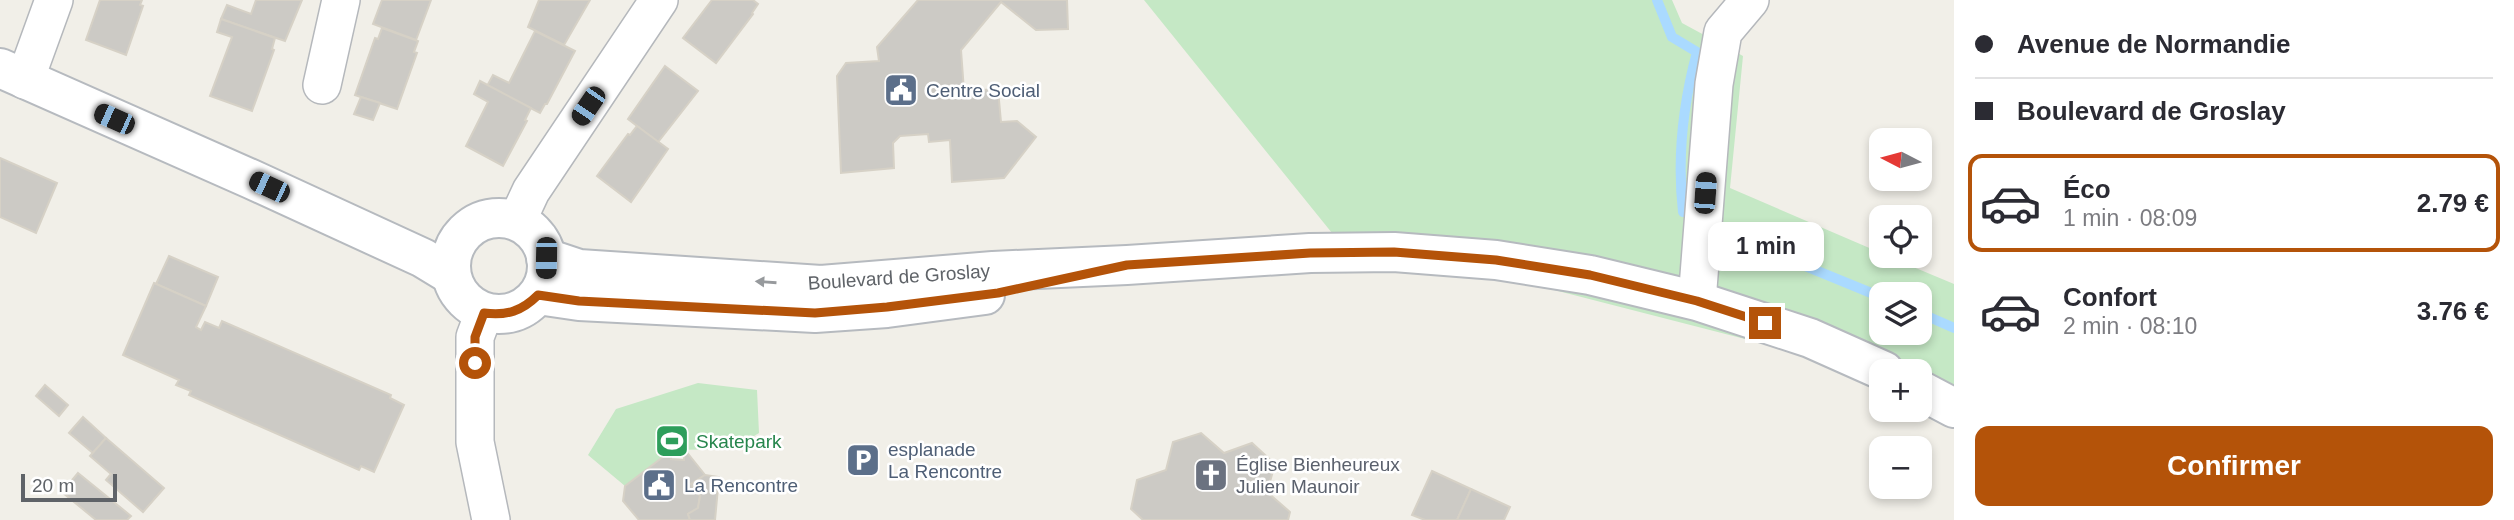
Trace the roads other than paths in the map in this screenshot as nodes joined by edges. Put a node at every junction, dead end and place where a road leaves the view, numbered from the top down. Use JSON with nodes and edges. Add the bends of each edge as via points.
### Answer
{"nodes":[{"id":1,"x":54,"y":0,"type":"edge"},
{"id":2,"x":341,"y":0,"type":"edge"},
{"id":3,"x":659,"y":0,"type":"edge"},
{"id":4,"x":1750,"y":0,"type":"edge"},
{"id":5,"x":12,"y":74,"type":"edge"},
{"id":6,"x":322,"y":85,"type":"dead end"},
{"id":7,"x":517,"y":221,"type":"junction"},
{"id":8,"x":546,"y":258,"type":"junction"},
{"id":9,"x":452,"y":261,"type":"junction"},
{"id":10,"x":1127,"y":265,"type":"junction"},
{"id":11,"x":538,"y":295,"type":"junction"},
{"id":12,"x":1697,"y":301,"type":"junction"},
{"id":13,"x":484,"y":313,"type":"junction"},
{"id":14,"x":1869,"y":364,"type":"edge"},
{"id":15,"x":1932,"y":396,"type":"edge"},
{"id":16,"x":1954,"y":408,"type":"edge"},
{"id":17,"x":491,"y":520,"type":"edge"}],
"edges":[{"from":1,"to":5,"type":"street"},
{"from":2,"to":6,"type":"street"},
{"from":3,"to":7,"type":"street","via":[[531,191]]},
{"from":4,"to":12,"type":"street","via":[[1723,32],[1714,84]]},
{"from":5,"to":9,"type":"main road","via":[[305,204]]},
{"from":7,"to":8,"type":"main road","via":[[531,229]]},
{"from":7,"to":9,"type":"main road","via":[[487,219],[473,225],[461,235]]},
{"from":10,"to":8,"type":"main road","name":"Boulevard de Groslay","one_way":true,"via":[[821,285],[579,269]]},
{"from":8,"to":11,"type":"main road","via":[[546,277]]},
{"from":9,"to":13,"type":"main road","via":[[455,288],[462,299]]},
{"from":10,"to":11,"type":"main road","name":"Boulevard de Groslay","via":[[998,293],[815,313]]},
{"from":10,"to":12,"type":"main road","name":"Boulevard de Groslay","via":[[1394,252],[1496,260],[1590,275]]},
{"from":11,"to":13,"type":"main road","via":[[514,312]]},
{"from":12,"to":14,"type":"main road","name":"Boulevard de Groslay","via":[[1810,338]]},
{"from":13,"to":17,"type":"street","via":[[475,337],[475,442]]},
{"from":15,"to":16,"type":"main road"}]}
